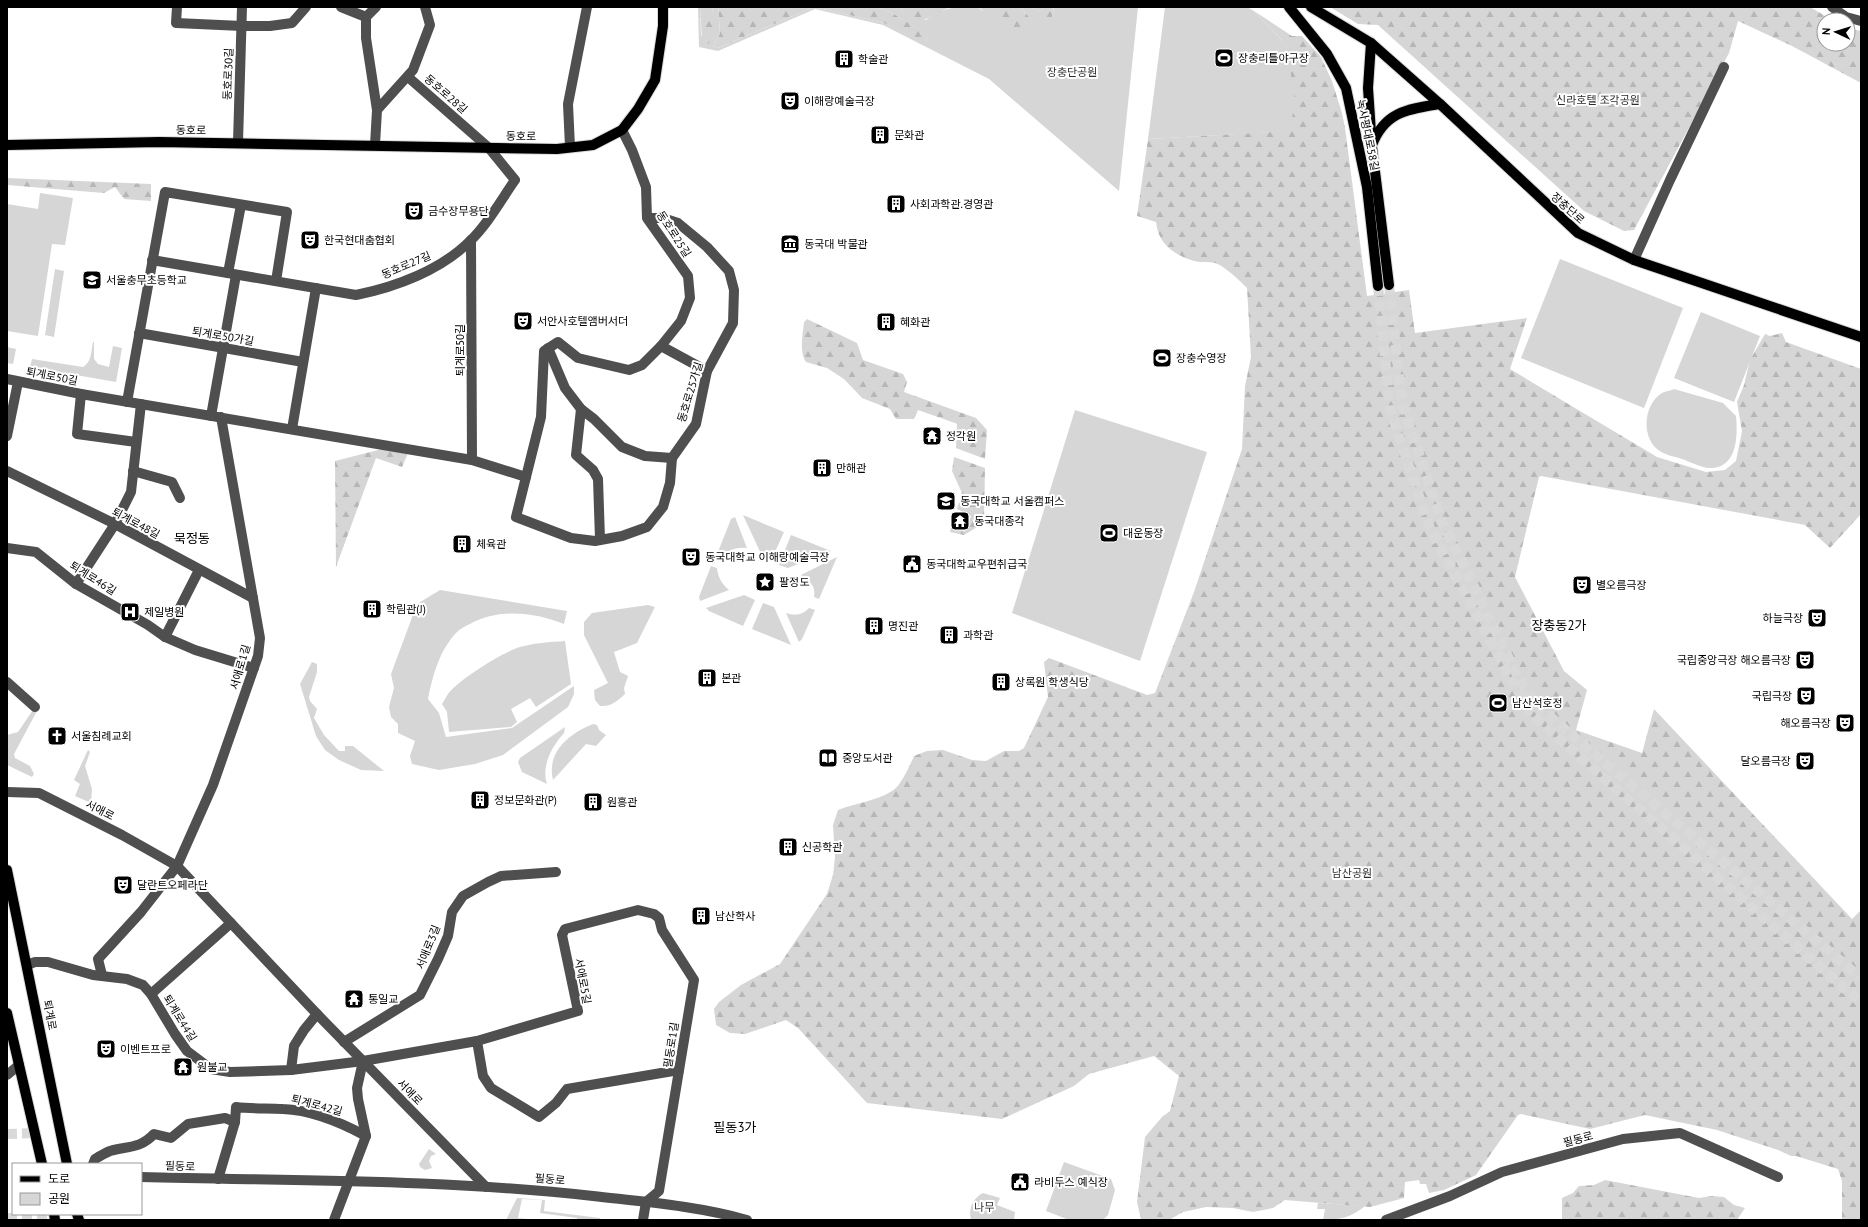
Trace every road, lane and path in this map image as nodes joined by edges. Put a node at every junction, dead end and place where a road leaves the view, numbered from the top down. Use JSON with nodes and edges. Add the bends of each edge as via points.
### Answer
{"nodes":[{"id":1,"x":177,"y":7,"type":"edge"},
{"id":2,"x":242,"y":7,"type":"edge"},
{"id":3,"x":306,"y":7,"type":"edge"},
{"id":4,"x":341,"y":7,"type":"edge"},
{"id":5,"x":376,"y":7,"type":"edge"},
{"id":6,"x":425,"y":7,"type":"edge"},
{"id":7,"x":587,"y":7,"type":"edge"},
{"id":8,"x":663,"y":7,"type":"edge"},
{"id":9,"x":1289,"y":7,"type":"edge"},
{"id":10,"x":1310,"y":7,"type":"edge"},
{"id":11,"x":1832,"y":7,"type":"edge"},
{"id":12,"x":366,"y":17,"type":"junction"},
{"id":13,"x":1861,"y":21,"type":"edge"},
{"id":14,"x":242,"y":26,"type":"junction"},
{"id":15,"x":1371,"y":43,"type":"junction"},
{"id":16,"x":1724,"y":67,"type":"dead end"},
{"id":17,"x":408,"y":77,"type":"junction"},
{"id":18,"x":1440,"y":104,"type":"junction"},
{"id":19,"x":377,"y":110,"type":"junction"},
{"id":20,"x":622,"y":130,"type":"junction"},
{"id":21,"x":238,"y":142,"type":"junction"},
{"id":22,"x":7,"y":145,"type":"edge"},
{"id":23,"x":375,"y":145,"type":"junction"},
{"id":24,"x":570,"y":147,"type":"junction"},
{"id":25,"x":1372,"y":147,"type":"junction"},
{"id":26,"x":489,"y":148,"type":"junction"},
{"id":27,"x":241,"y":205,"type":"junction"},
{"id":28,"x":647,"y":218,"type":"junction"},
{"id":29,"x":471,"y":240,"type":"junction"},
{"id":30,"x":152,"y":260,"type":"junction"},
{"id":31,"x":1634,"y":260,"type":"junction"},
{"id":32,"x":232,"y":274,"type":"junction"},
{"id":33,"x":276,"y":281,"type":"junction"},
{"id":34,"x":1389,"y":285,"type":"tunnel mouth"},
{"id":35,"x":1378,"y":286,"type":"tunnel mouth"},
{"id":36,"x":316,"y":288,"type":"junction"},
{"id":37,"x":140,"y":333,"type":"junction"},
{"id":38,"x":1861,"y":337,"type":"edge"},
{"id":39,"x":661,"y":346,"type":"junction"},
{"id":40,"x":223,"y":348,"type":"junction"},
{"id":41,"x":548,"y":348,"type":"junction"},
{"id":42,"x":303,"y":362,"type":"junction"},
{"id":43,"x":707,"y":371,"type":"junction"},
{"id":44,"x":7,"y":379,"type":"edge"},
{"id":45,"x":18,"y":382,"type":"junction"},
{"id":46,"x":81,"y":394,"type":"junction"},
{"id":47,"x":128,"y":402,"type":"junction"},
{"id":48,"x":141,"y":404,"type":"junction"},
{"id":49,"x":581,"y":409,"type":"junction"},
{"id":50,"x":216,"y":417,"type":"junction"},
{"id":51,"x":292,"y":429,"type":"junction"},
{"id":52,"x":7,"y":436,"type":"edge"},
{"id":53,"x":136,"y":442,"type":"junction"},
{"id":54,"x":672,"y":458,"type":"junction"},
{"id":55,"x":472,"y":460,"type":"junction"},
{"id":56,"x":7,"y":471,"type":"edge"},
{"id":57,"x":133,"y":471,"type":"junction"},
{"id":58,"x":526,"y":476,"type":"junction"},
{"id":59,"x":180,"y":498,"type":"dead end"},
{"id":60,"x":115,"y":524,"type":"junction"},
{"id":61,"x":600,"y":540,"type":"junction"},
{"id":62,"x":7,"y":548,"type":"edge"},
{"id":63,"x":200,"y":570,"type":"junction"},
{"id":64,"x":76,"y":584,"type":"junction"},
{"id":65,"x":253,"y":598,"type":"junction"},
{"id":66,"x":165,"y":637,"type":"junction"},
{"id":67,"x":254,"y":668,"type":"junction"},
{"id":68,"x":7,"y":682,"type":"edge"},
{"id":69,"x":35,"y":707,"type":"dead end"},
{"id":70,"x":7,"y":792,"type":"edge"},
{"id":71,"x":177,"y":866,"type":"junction"},
{"id":72,"x":7,"y":870,"type":"edge"},
{"id":73,"x":556,"y":872,"type":"dead end"},
{"id":74,"x":638,"y":910,"type":"joint"},
{"id":75,"x":231,"y":923,"type":"junction"},
{"id":76,"x":27,"y":965,"type":"junction"},
{"id":77,"x":102,"y":975,"type":"junction"},
{"id":78,"x":151,"y":994,"type":"junction"},
{"id":79,"x":7,"y":1013,"type":"edge"},
{"id":80,"x":318,"y":1014,"type":"junction"},
{"id":81,"x":10,"y":1041,"type":"edge"},
{"id":82,"x":344,"y":1042,"type":"junction"},
{"id":83,"x":477,"y":1042,"type":"junction"},
{"id":84,"x":363,"y":1060,"type":"junction"},
{"id":85,"x":19,"y":1065,"type":"junction"},
{"id":86,"x":291,"y":1070,"type":"junction"},
{"id":87,"x":679,"y":1070,"type":"junction"},
{"id":88,"x":7,"y":1075,"type":"edge"},
{"id":89,"x":235,"y":1122,"type":"junction"},
{"id":90,"x":366,"y":1136,"type":"junction"},
{"id":91,"x":42,"y":1163,"type":"edge"},
{"id":92,"x":67,"y":1163,"type":"edge"},
{"id":93,"x":93,"y":1163,"type":"edge"},
{"id":94,"x":142,"y":1177,"type":"edge"},
{"id":95,"x":1778,"y":1177,"type":"dead end"},
{"id":96,"x":218,"y":1179,"type":"junction"},
{"id":97,"x":348,"y":1182,"type":"junction"},
{"id":98,"x":486,"y":1187,"type":"junction"},
{"id":99,"x":646,"y":1202,"type":"junction"},
{"id":100,"x":334,"y":1220,"type":"edge"},
{"id":101,"x":643,"y":1220,"type":"edge"},
{"id":102,"x":747,"y":1220,"type":"edge"},
{"id":103,"x":1386,"y":1220,"type":"edge"}],
"edges":[{"from":1,"to":14,"type":"street","via":[[176,23]]},
{"from":2,"to":14,"type":"street","name":"동호로30길"},
{"from":3,"to":14,"type":"street","via":[[292,23]]},
{"from":4,"to":12,"type":"street"},
{"from":5,"to":12,"type":"street"},
{"from":6,"to":17,"type":"street","name":"동호로28길","via":[[430,25]]},
{"from":7,"to":24,"type":"street","via":[[568,104]]},
{"from":8,"to":20,"type":"main road","name":"동호로","via":[[663,26],[655,80]]},
{"from":9,"to":35,"type":"main road","name":"녹사평대로58길","via":[[1327,54],[1346,88],[1367,187]]},
{"from":10,"to":15,"type":"main road","name":"장충단로"},
{"from":11,"to":13,"type":"street","via":[[1846,17]]},
{"from":12,"to":19,"type":"street","via":[[366,38]]},
{"from":14,"to":21,"type":"street","name":"동호로30길"},
{"from":15,"to":18,"type":"main road","name":"장충단로"},
{"from":15,"to":25,"type":"main road","name":"녹사평대로58길","via":[[1368,88]]},
{"from":16,"to":31,"type":"street"},
{"from":17,"to":19,"type":"street"},
{"from":17,"to":26,"type":"street","name":"동호로28길"},
{"from":18,"to":25,"type":"main road","via":[[1396,114],[1376,134]]},
{"from":18,"to":31,"type":"main road","name":"장충단로","via":[[1578,233]]},
{"from":19,"to":23,"type":"street"},
{"from":20,"to":24,"type":"main road","name":"동호로","via":[[593,145]]},
{"from":20,"to":28,"type":"street","name":"동호로25길","via":[[646,187]]},
{"from":21,"to":22,"type":"main road","name":"동호로"},
{"from":21,"to":23,"type":"main road","name":"동호로"},
{"from":23,"to":26,"type":"main road","name":"동호로"},
{"from":24,"to":26,"type":"main road","name":"동호로"},
{"from":25,"to":34,"type":"main road","name":"녹사평대로58길"},
{"from":26,"to":29,"type":"street","name":"동호로27길","via":[[516,180]]},
{"from":27,"to":30,"type":"street","via":[[164,192]]},
{"from":27,"to":32,"type":"street"},
{"from":27,"to":33,"type":"street","via":[[286,212]]},
{"from":28,"to":39,"type":"street","name":"동호로25길","via":[[688,276],[690,298],[681,321]]},
{"from":28,"to":43,"type":"street","name":"동호로25가길","via":[[663,218],[678,223],[707,247],[729,271],[734,290],[733,323]]},
{"from":29,"to":36,"type":"street","name":"동호로27길","via":[[434,268],[372,292],[356,295]]},
{"from":29,"to":55,"type":"street","name":"퇴계로50길"},
{"from":30,"to":32,"type":"street","name":"동호로27길"},
{"from":30,"to":37,"type":"street"},
{"from":31,"to":38,"type":"main road","name":"장충단로"},
{"from":32,"to":33,"type":"street","name":"동호로27길"},
{"from":32,"to":40,"type":"street"},
{"from":33,"to":36,"type":"street","name":"동호로27길"},
{"from":36,"to":42,"type":"street"},
{"from":37,"to":40,"type":"street","name":"퇴계로50가길"},
{"from":37,"to":47,"type":"street"},
{"from":39,"to":41,"type":"street","name":"동호로25길","via":[[642,365],[629,370],[578,358],[558,342]]},
{"from":39,"to":43,"type":"street"},
{"from":40,"to":42,"type":"street","name":"퇴계로50가길"},
{"from":40,"to":50,"type":"street"},
{"from":41,"to":49,"type":"street","via":[[565,388]]},
{"from":41,"to":58,"type":"street","via":[[544,351],[541,417]]},
{"from":42,"to":51,"type":"street"},
{"from":43,"to":54,"type":"street","name":"동호로25가길","via":[[696,424]]},
{"from":44,"to":45,"type":"street","name":"퇴계로50길"},
{"from":45,"to":46,"type":"street","name":"퇴계로50길"},
{"from":45,"to":52,"type":"street","name":"퇴계로50길"},
{"from":46,"to":47,"type":"street","name":"퇴계로50길"},
{"from":46,"to":53,"type":"street","name":"퇴계로50길","via":[[77,434]]},
{"from":47,"to":48,"type":"street","name":"퇴계로50길"},
{"from":48,"to":50,"type":"street","name":"퇴계로50길"},
{"from":48,"to":53,"type":"street"},
{"from":49,"to":54,"type":"street","via":[[622,447],[645,456]]},
{"from":49,"to":61,"type":"street","via":[[576,455],[593,470],[598,479]]},
{"from":50,"to":51,"type":"street","name":"퇴계로50길"},
{"from":50,"to":65,"type":"street","name":"서애로1길"},
{"from":51,"to":55,"type":"street","name":"퇴계로50길"},
{"from":53,"to":57,"type":"street"},
{"from":54,"to":61,"type":"street","via":[[670,483],[663,508],[646,527],[622,536]]},
{"from":55,"to":58,"type":"street","name":"퇴계로50길"},
{"from":56,"to":60,"type":"street","name":"퇴계로48길"},
{"from":57,"to":59,"type":"street","via":[[172,482]]},
{"from":57,"to":60,"type":"street","via":[[131,492]]},
{"from":58,"to":61,"type":"street","via":[[516,518],[571,538]]},
{"from":60,"to":63,"type":"street","name":"퇴계로48길"},
{"from":60,"to":64,"type":"street"},
{"from":62,"to":64,"type":"street","name":"퇴계로46길","via":[[36,552]]},
{"from":63,"to":65,"type":"street","name":"퇴계로48길"},
{"from":63,"to":66,"type":"street"},
{"from":64,"to":66,"type":"street","name":"퇴계로46길"},
{"from":65,"to":67,"type":"street","name":"서애로1길","via":[[260,638]]},
{"from":66,"to":67,"type":"street","name":"퇴계로46길","via":[[195,650]]},
{"from":67,"to":71,"type":"street","name":"서애로1길","via":[[213,785]]},
{"from":68,"to":69,"type":"street"},
{"from":70,"to":71,"type":"street","name":"서애로","via":[[39,793]]},
{"from":71,"to":75,"type":"street","name":"서애로"},
{"from":71,"to":77,"type":"street","via":[[141,912],[98,959]]},
{"from":72,"to":76,"type":"main road","name":"퇴계로"},
{"from":73,"to":82,"type":"street","name":"서애로3길","via":[[501,876],[463,896],[452,912],[448,936],[420,995]]},
{"from":74,"to":83,"type":"street","name":"서애로5길","via":[[564,929],[562,935],[578,1011]]},
{"from":74,"to":87,"type":"street","name":"필동로1길","via":[[659,918],[662,930],[694,980]]},
{"from":75,"to":78,"type":"street"},
{"from":75,"to":80,"type":"street","name":"서애로"},
{"from":76,"to":77,"type":"street","name":"퇴계로44길","via":[[48,962]]},
{"from":76,"to":92,"type":"main road","name":"퇴계로"},
{"from":77,"to":78,"type":"street","name":"퇴계로44길","via":[[127,979],[142,985]]},
{"from":78,"to":86,"type":"street","name":"퇴계로44길","via":[[187,1051],[211,1069],[230,1072]]},
{"from":79,"to":81,"type":"main road"},
{"from":80,"to":82,"type":"street","name":"서애로"},
{"from":80,"to":86,"type":"street","via":[[294,1046]]},
{"from":81,"to":85,"type":"main road"},
{"from":82,"to":84,"type":"street","name":"서애로"},
{"from":83,"to":84,"type":"street","name":"서애로5길"},
{"from":83,"to":87,"type":"street","via":[[483,1076],[490,1088],[539,1116],[556,1103],[567,1089]]},
{"from":84,"to":86,"type":"street","name":"퇴계로44길"},
{"from":84,"to":90,"type":"street","via":[[357,1088]]},
{"from":84,"to":98,"type":"street","name":"서애로"},
{"from":85,"to":88,"type":"street"},
{"from":85,"to":91,"type":"main road"},
{"from":87,"to":99,"type":"street","name":"필동로1길","via":[[658,1191]]},
{"from":89,"to":90,"type":"street","name":"퇴계로42길","via":[[236,1107],[284,1109],[346,1125]]},
{"from":89,"to":93,"type":"street","via":[[225,1118],[188,1124],[171,1138],[154,1134],[146,1142],[109,1152],[95,1159]]},
{"from":89,"to":96,"type":"street"},
{"from":90,"to":97,"type":"street"},
{"from":94,"to":96,"type":"street","name":"필동로"},
{"from":95,"to":103,"type":"street","name":"필동로","via":[[1680,1133],[1623,1139],[1502,1172],[1450,1196]]},
{"from":96,"to":97,"type":"street","name":"필동로"},
{"from":97,"to":98,"type":"street","name":"필동로"},
{"from":97,"to":100,"type":"street"},
{"from":98,"to":99,"type":"street","name":"필동로","via":[[545,1190]]},
{"from":99,"to":101,"type":"street"},
{"from":99,"to":102,"type":"street","name":"필동로","via":[[717,1212]]}]}
